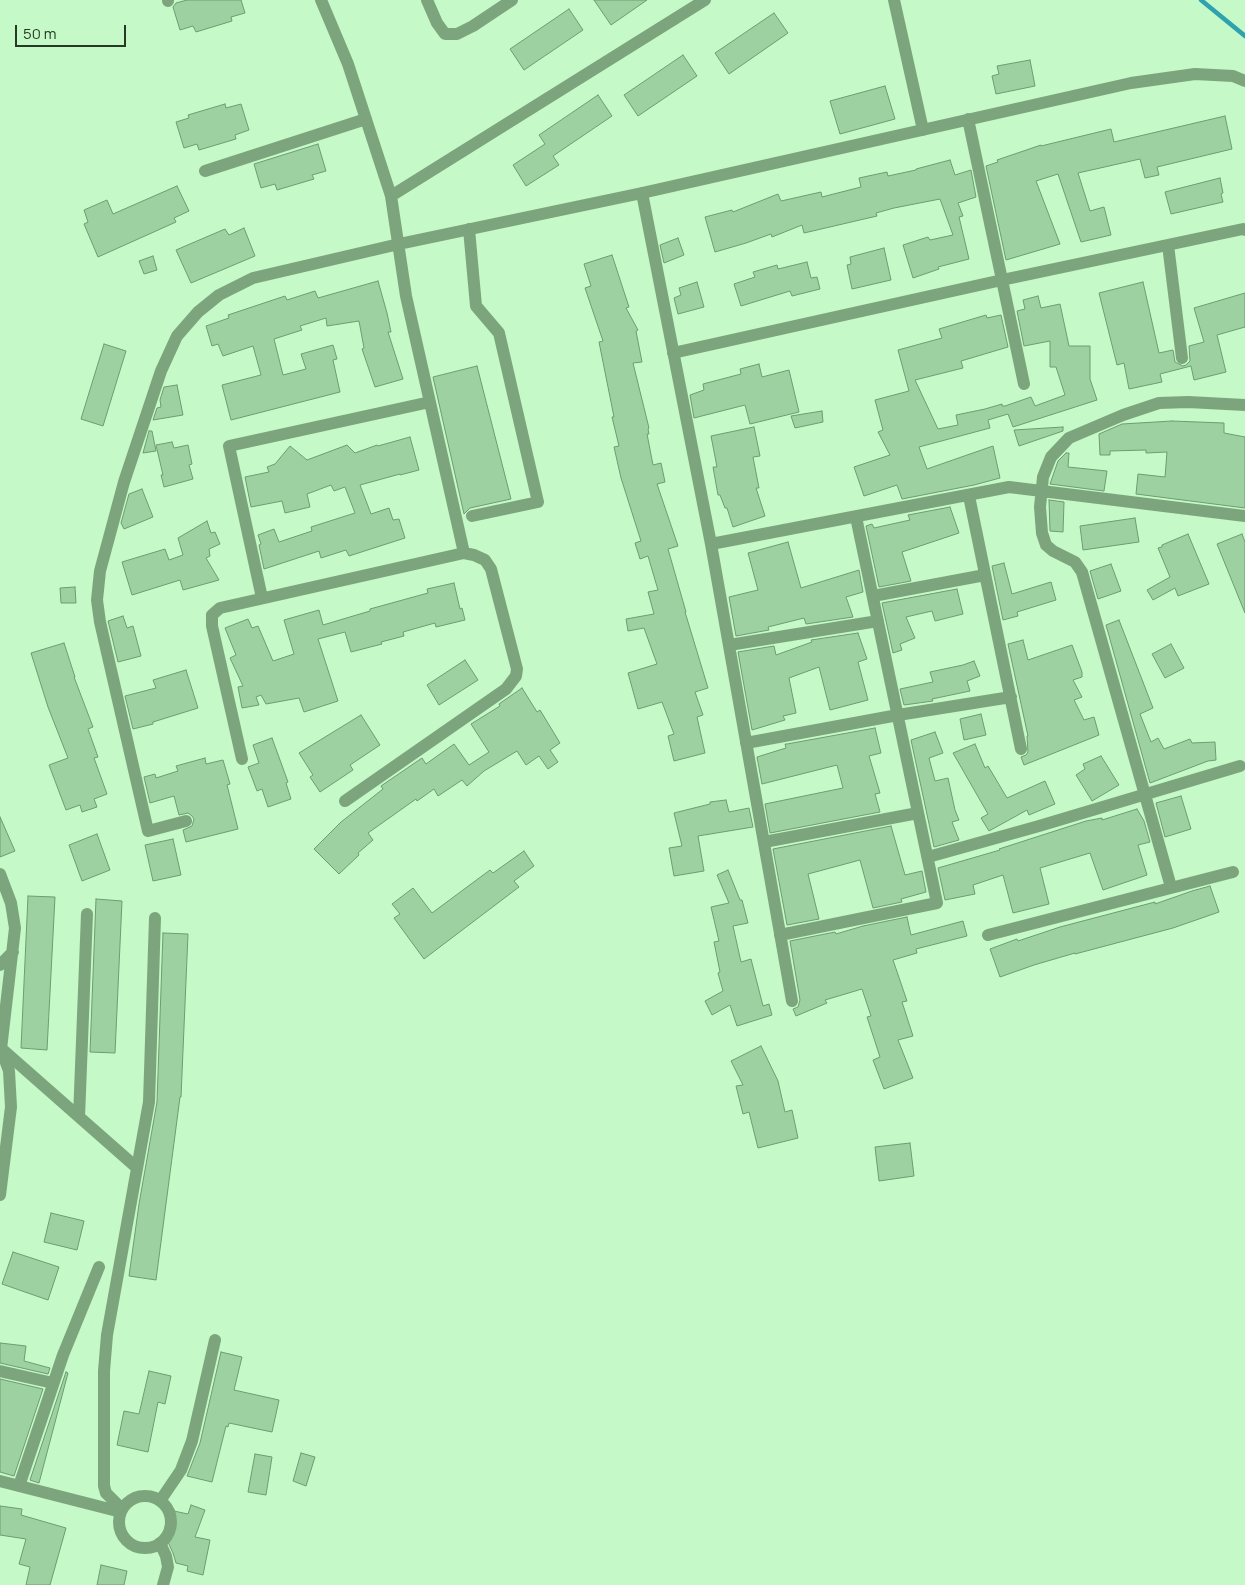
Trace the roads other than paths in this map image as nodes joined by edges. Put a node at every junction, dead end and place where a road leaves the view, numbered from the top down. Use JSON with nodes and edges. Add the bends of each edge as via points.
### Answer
{"nodes":[{"id":1,"x":321,"y":0,"type":"edge"},
{"id":2,"x":427,"y":0,"type":"edge"},
{"id":3,"x":512,"y":0,"type":"edge"},
{"id":4,"x":705,"y":0,"type":"edge"},
{"id":5,"x":894,"y":0,"type":"edge"},
{"id":6,"x":1245,"y":71,"type":"edge"},
{"id":7,"x":1239,"y":79,"type":"edge"},
{"id":8,"x":366,"y":119,"type":"junction"},
{"id":9,"x":968,"y":120,"type":"junction"},
{"id":10,"x":923,"y":130,"type":"junction"},
{"id":11,"x":206,"y":172,"type":"dead end"},
{"id":12,"x":642,"y":193,"type":"junction"},
{"id":13,"x":391,"y":196,"type":"junction"},
{"id":14,"x":468,"y":229,"type":"junction"},
{"id":15,"x":1245,"y":230,"type":"edge"},
{"id":16,"x":399,"y":244,"type":"junction"},
{"id":17,"x":1168,"y":245,"type":"junction"},
{"id":18,"x":1002,"y":280,"type":"junction"},
{"id":19,"x":673,"y":353,"type":"junction"},
{"id":20,"x":1182,"y":358,"type":"dead end"},
{"id":21,"x":1024,"y":384,"type":"dead end"},
{"id":22,"x":430,"y":402,"type":"junction"},
{"id":23,"x":1245,"y":405,"type":"edge"},
{"id":24,"x":1042,"y":491,"type":"junction"},
{"id":25,"x":969,"y":496,"type":"junction"},
{"id":26,"x":472,"y":516,"type":"dead end"},
{"id":27,"x":1245,"y":516,"type":"edge"},
{"id":28,"x":856,"y":517,"type":"junction"},
{"id":29,"x":711,"y":544,"type":"junction"},
{"id":30,"x":464,"y":554,"type":"junction"},
{"id":31,"x":985,"y":575,"type":"junction"},
{"id":32,"x":873,"y":596,"type":"junction"},
{"id":33,"x":262,"y":598,"type":"junction"},
{"id":34,"x":878,"y":622,"type":"junction"},
{"id":35,"x":729,"y":645,"type":"junction"},
{"id":36,"x":1010,"y":698,"type":"junction"},
{"id":37,"x":898,"y":715,"type":"junction"},
{"id":38,"x":746,"y":743,"type":"junction"},
{"id":39,"x":1021,"y":749,"type":"dead end"},
{"id":40,"x":242,"y":759,"type":"dead end"},
{"id":41,"x":1240,"y":766,"type":"dead end"},
{"id":42,"x":1145,"y":794,"type":"junction"},
{"id":43,"x":345,"y":801,"type":"dead end"},
{"id":44,"x":918,"y":812,"type":"junction"},
{"id":45,"x":186,"y":820,"type":"dead end"},
{"id":46,"x":764,"y":842,"type":"junction"},
{"id":47,"x":928,"y":857,"type":"junction"},
{"id":48,"x":1233,"y":872,"type":"dead end"},
{"id":49,"x":0,"y":874,"type":"edge"},
{"id":50,"x":1171,"y":887,"type":"junction"},
{"id":51,"x":87,"y":914,"type":"dead end"},
{"id":52,"x":156,"y":918,"type":"dead end"},
{"id":53,"x":780,"y":935,"type":"junction"},
{"id":54,"x":988,"y":935,"type":"dead end"},
{"id":55,"x":13,"y":952,"type":"junction"},
{"id":56,"x":0,"y":965,"type":"edge"},
{"id":57,"x":792,"y":1002,"type":"dead end"},
{"id":58,"x":0,"y":1048,"type":"edge"},
{"id":59,"x":79,"y":1117,"type":"junction"},
{"id":60,"x":136,"y":1167,"type":"junction"},
{"id":61,"x":0,"y":1195,"type":"edge"},
{"id":62,"x":99,"y":1267,"type":"dead end"},
{"id":63,"x":215,"y":1340,"type":"dead end"},
{"id":64,"x":0,"y":1371,"type":"edge"},
{"id":65,"x":53,"y":1383,"type":"junction"},
{"id":66,"x":0,"y":1481,"type":"edge"},
{"id":67,"x":19,"y":1486,"type":"junction"},
{"id":68,"x":160,"y":1501,"type":"junction"},
{"id":69,"x":121,"y":1510,"type":"junction"},
{"id":70,"x":160,"y":1543,"type":"junction"},
{"id":71,"x":164,"y":1585,"type":"edge"}],
"edges":[{"from":1,"to":8,"type":"street","via":[[348,64]]},
{"from":2,"to":3,"type":"street","via":[[445,34],[457,34],[473,26]]},
{"from":4,"to":13,"type":"street"},
{"from":5,"to":10,"type":"street"},
{"from":6,"to":7,"type":"street"},
{"from":7,"to":9,"type":"street","via":[[1195,74],[1131,83]]},
{"from":8,"to":11,"type":"street"},
{"from":8,"to":13,"type":"street"},
{"from":9,"to":10,"type":"street"},
{"from":9,"to":18,"type":"street"},
{"from":10,"to":12,"type":"street"},
{"from":12,"to":14,"type":"street"},
{"from":12,"to":19,"type":"street"},
{"from":13,"to":16,"type":"street"},
{"from":14,"to":16,"type":"street"},
{"from":14,"to":26,"type":"street","via":[[476,306],[499,333],[538,502]]},
{"from":15,"to":17,"type":"street"},
{"from":16,"to":22,"type":"street","via":[[406,296]]},
{"from":16,"to":45,"type":"street","via":[[253,278],[219,295],[198,312],[177,336],[160,371],[124,482],[100,571],[97,600],[148,831]]},
{"from":17,"to":18,"type":"street"},
{"from":17,"to":20,"type":"street"},
{"from":18,"to":19,"type":"street"},
{"from":18,"to":21,"type":"street"},
{"from":19,"to":29,"type":"street"},
{"from":22,"to":30,"type":"street"},
{"from":22,"to":33,"type":"street","via":[[229,446]]},
{"from":23,"to":24,"type":"street","via":[[1159,403],[1123,415],[1069,438],[1051,457],[1043,477]]},
{"from":24,"to":25,"type":"street","via":[[1009,487]]},
{"from":24,"to":27,"type":"street"},
{"from":24,"to":42,"type":"street","via":[[1040,507],[1046,545],[1075,562],[1082,572]]},
{"from":25,"to":28,"type":"street"},
{"from":25,"to":31,"type":"street"},
{"from":28,"to":29,"type":"street"},
{"from":28,"to":32,"type":"street"},
{"from":29,"to":35,"type":"street"},
{"from":30,"to":33,"type":"street"},
{"from":30,"to":43,"type":"street","via":[[485,560],[491,569],[517,669],[516,676],[506,688]]},
{"from":31,"to":32,"type":"street"},
{"from":31,"to":36,"type":"street"},
{"from":32,"to":34,"type":"street"},
{"from":33,"to":40,"type":"street","via":[[220,608],[212,615]]},
{"from":34,"to":35,"type":"street"},
{"from":34,"to":37,"type":"street"},
{"from":35,"to":38,"type":"street"},
{"from":36,"to":37,"type":"street"},
{"from":36,"to":39,"type":"street"},
{"from":37,"to":38,"type":"street"},
{"from":37,"to":44,"type":"street"},
{"from":38,"to":46,"type":"street"},
{"from":41,"to":42,"type":"street"},
{"from":42,"to":47,"type":"street"},
{"from":42,"to":50,"type":"street"},
{"from":44,"to":46,"type":"street"},
{"from":44,"to":47,"type":"street"},
{"from":46,"to":53,"type":"street"},
{"from":47,"to":53,"type":"street","via":[[937,903]]},
{"from":48,"to":50,"type":"street"},
{"from":49,"to":55,"type":"street","via":[[11,903],[15,928]]},
{"from":50,"to":54,"type":"street"},
{"from":51,"to":59,"type":"street"},
{"from":52,"to":60,"type":"street","via":[[149,1102]]},
{"from":53,"to":57,"type":"street"},
{"from":55,"to":56,"type":"street"},
{"from":55,"to":58,"type":"street"},
{"from":58,"to":59,"type":"street"},
{"from":58,"to":61,"type":"street","via":[[9,1071],[11,1107]]},
{"from":59,"to":60,"type":"street"},
{"from":60,"to":69,"type":"street","via":[[104,1370],[104,1486]]},
{"from":62,"to":65,"type":"street"},
{"from":63,"to":68,"type":"street","via":[[192,1441],[181,1470]]},
{"from":64,"to":65,"type":"street"},
{"from":65,"to":67,"type":"street"},
{"from":66,"to":67,"type":"street"},
{"from":67,"to":69,"type":"street"},
{"from":68,"to":69,"type":"street","via":[[152,1497],[134,1498]]},
{"from":68,"to":70,"type":"street","via":[[170,1515],[171,1524],[169,1533]]},
{"from":69,"to":70,"type":"street","via":[[119,1525],[126,1540],[140,1548]]},
{"from":70,"to":71,"type":"street","via":[[168,1567]]}]}
